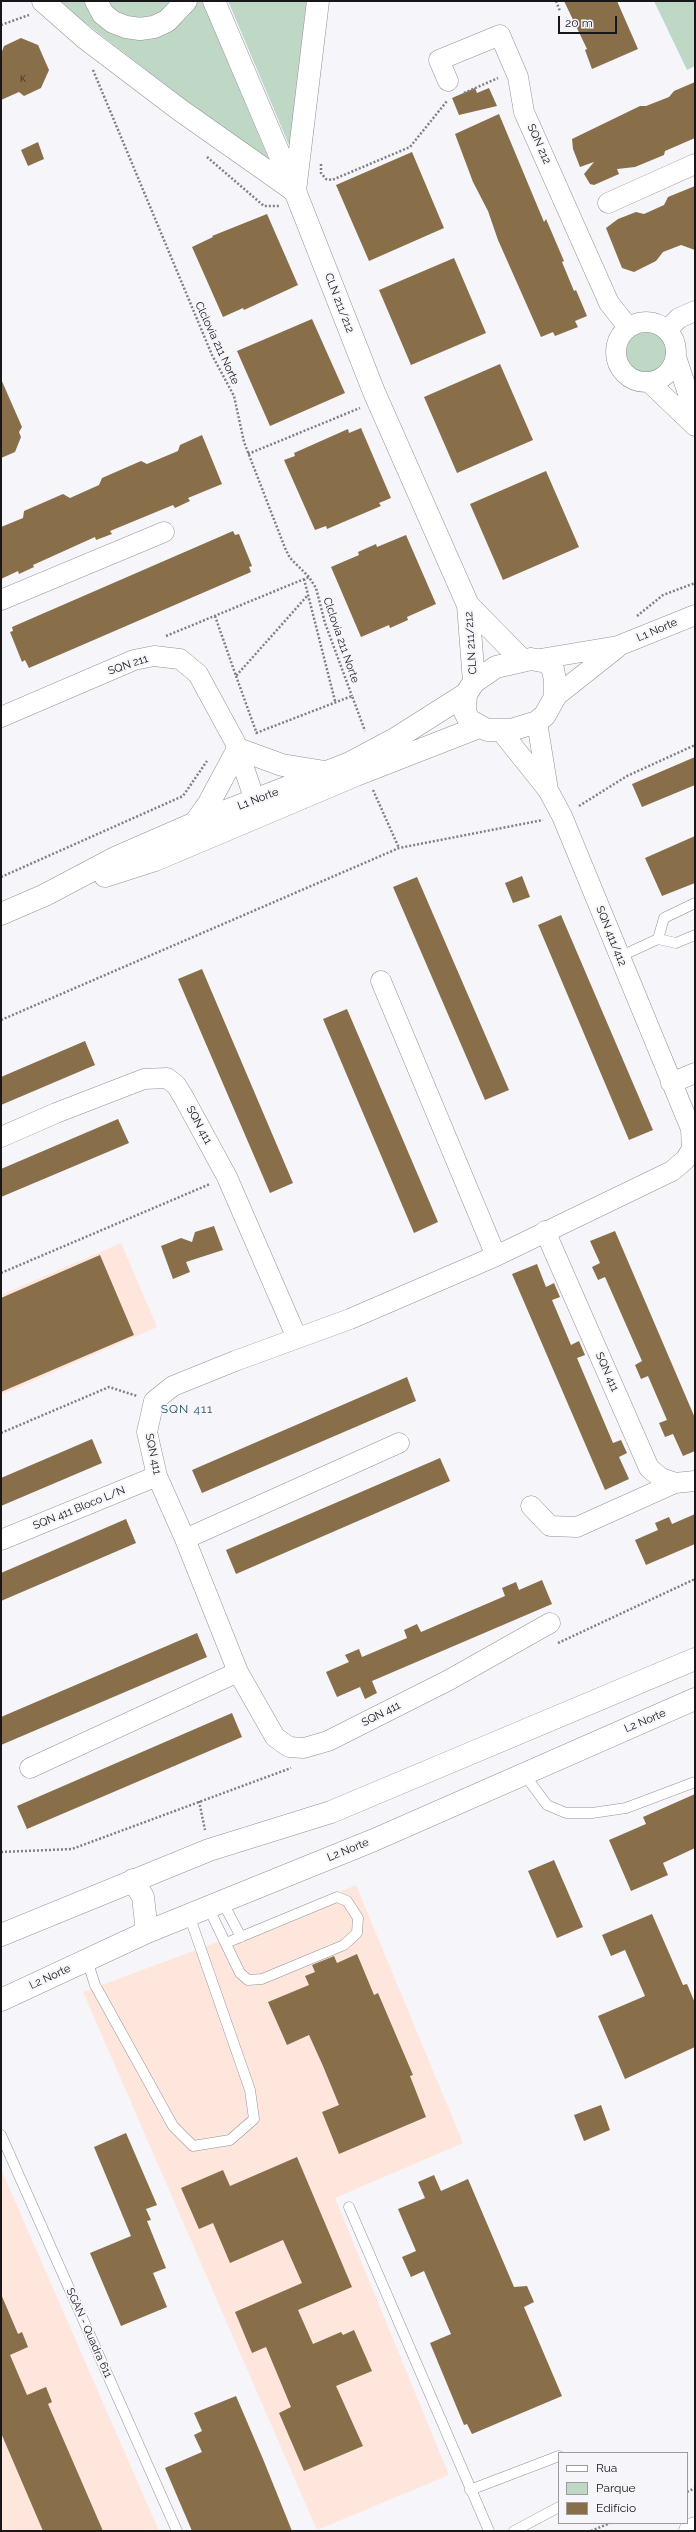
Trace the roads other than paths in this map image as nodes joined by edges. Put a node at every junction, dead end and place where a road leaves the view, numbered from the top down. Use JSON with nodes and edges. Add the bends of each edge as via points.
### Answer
{"nodes":[{"id":1,"x":96,"y":1,"type":"edge"},
{"id":2,"x":186,"y":1,"type":"edge"},
{"id":3,"x":214,"y":1,"type":"edge"},
{"id":4,"x":318,"y":1,"type":"edge"},
{"id":5,"x":40,"y":7,"type":"edge"},
{"id":6,"x":452,"y":92,"type":"road end"},
{"id":7,"x":695,"y":164,"type":"edge"},
{"id":8,"x":295,"y":191,"type":"junction"},
{"id":9,"x":608,"y":203,"type":"dead end"},
{"id":10,"x":695,"y":312,"type":"edge"},
{"id":11,"x":628,"y":327,"type":"junction"},
{"id":12,"x":667,"y":330,"type":"junction"},
{"id":13,"x":676,"y":357,"type":"junction"},
{"id":14,"x":649,"y":382,"type":"junction"},
{"id":15,"x":695,"y":415,"type":"edge"},
{"id":16,"x":695,"y":426,"type":"edge"},
{"id":17,"x":164,"y":532,"type":"dead end"},
{"id":18,"x":1,"y":600,"type":"edge"},
{"id":19,"x":468,"y":604,"type":"junction"},
{"id":20,"x":695,"y":615,"type":"edge"},
{"id":21,"x":618,"y":646,"type":"junction"},
{"id":22,"x":531,"y":660,"type":"junction"},
{"id":23,"x":470,"y":688,"type":"junction"},
{"id":24,"x":555,"y":697,"type":"junction"},
{"id":25,"x":1,"y":717,"type":"edge"},
{"id":26,"x":537,"y":722,"type":"junction"},
{"id":27,"x":489,"y":728,"type":"junction"},
{"id":28,"x":237,"y":745,"type":"junction"},
{"id":29,"x":326,"y":772,"type":"junction"},
{"id":30,"x":548,"y":790,"type":"junction"},
{"id":31,"x":257,"y":808,"type":"junction"},
{"id":32,"x":195,"y":823,"type":"junction"},
{"id":33,"x":45,"y":895,"type":"junction"},
{"id":34,"x":695,"y":903,"type":"edge"},
{"id":35,"x":1,"y":914,"type":"edge"},
{"id":36,"x":695,"y":935,"type":"edge"},
{"id":37,"x":658,"y":939,"type":"junction"},
{"id":38,"x":619,"y":957,"type":"junction"},
{"id":39,"x":381,"y":981,"type":"dead end"},
{"id":40,"x":695,"y":1073,"type":"edge"},
{"id":41,"x":671,"y":1083,"type":"junction"},
{"id":42,"x":1,"y":1137,"type":"edge"},
{"id":43,"x":545,"y":1231,"type":"junction"},
{"id":44,"x":496,"y":1256,"type":"junction"},
{"id":45,"x":297,"y":1338,"type":"junction"},
{"id":46,"x":398,"y":1443,"type":"dead end"},
{"id":47,"x":157,"y":1476,"type":"junction"},
{"id":48,"x":695,"y":1481,"type":"edge"},
{"id":49,"x":675,"y":1483,"type":"junction"},
{"id":50,"x":531,"y":1506,"type":"dead end"},
{"id":51,"x":186,"y":1539,"type":"junction"},
{"id":52,"x":1,"y":1540,"type":"edge"},
{"id":53,"x":550,"y":1623,"type":"dead end"},
{"id":54,"x":695,"y":1659,"type":"edge"},
{"id":55,"x":238,"y":1672,"type":"junction"},
{"id":56,"x":695,"y":1699,"type":"edge"},
{"id":57,"x":30,"y":1768,"type":"dead end"},
{"id":58,"x":524,"y":1774,"type":"junction"},
{"id":59,"x":695,"y":1782,"type":"edge"},
{"id":60,"x":133,"y":1880,"type":"junction"},
{"id":61,"x":206,"y":1907,"type":"junction"},
{"id":62,"x":2,"y":1932,"type":"edge"},
{"id":63,"x":147,"y":1932,"type":"junction"},
{"id":64,"x":241,"y":1937,"type":"junction"},
{"id":65,"x":226,"y":1943,"type":"junction"},
{"id":66,"x":87,"y":1960,"type":"junction"},
{"id":67,"x":1,"y":2000,"type":"edge"},
{"id":68,"x":1,"y":2135,"type":"edge"},
{"id":69,"x":350,"y":2207,"type":"dead end"},
{"id":70,"x":558,"y":2456,"type":"edge"},
{"id":71,"x":470,"y":2490,"type":"junction"},
{"id":72,"x":558,"y":2508,"type":"edge"},
{"id":73,"x":695,"y":2528,"type":"edge"},
{"id":74,"x":177,"y":2531,"type":"edge"},
{"id":75,"x":489,"y":2531,"type":"edge"},
{"id":76,"x":514,"y":2531,"type":"edge"},
{"id":77,"x":690,"y":2531,"type":"edge"}],
"edges":[{"from":1,"to":2,"type":"street","via":[[103,14],[113,22],[140,29],[154,27],[167,21]]},
{"from":3,"to":8,"type":"street","name":"CLN 211/212"},
{"from":4,"to":8,"type":"street"},
{"from":5,"to":8,"type":"street"},
{"from":6,"to":11,"type":"street","name":"SQN 212","via":[[439,60],[500,35],[515,71],[524,112],[609,303]]},
{"from":7,"to":9,"type":"street"},
{"from":8,"to":19,"type":"street","name":"CLN 211/212","via":[[378,401]]},
{"from":10,"to":12,"type":"street","via":[[680,318]]},
{"from":11,"to":12,"type":"street","via":[[652,322]]},
{"from":11,"to":14,"type":"street","via":[[617,343],[618,363],[631,378]]},
{"from":12,"to":13,"type":"street","via":[[673,338]]},
{"from":13,"to":14,"type":"street","via":[[667,374]]},
{"from":13,"to":15,"type":"street"},
{"from":14,"to":16,"type":"street"},
{"from":17,"to":18,"type":"street"},
{"from":19,"to":22,"type":"street","name":"CLN 211/212"},
{"from":19,"to":23,"type":"street","name":"CLN 211/212"},
{"from":20,"to":21,"type":"street","name":"L1 Norte"},
{"from":21,"to":22,"type":"street","name":"L1 Norte"},
{"from":21,"to":24,"type":"street","name":"L1 Norte"},
{"from":22,"to":23,"type":"street","via":[[496,667]]},
{"from":22,"to":24,"type":"street","via":[[553,669],[556,681]]},
{"from":23,"to":27,"type":"street","via":[[465,712],[469,720]]},
{"from":23,"to":29,"type":"street","name":"L1 Norte","via":[[395,739],[350,763]]},
{"from":24,"to":26,"type":"street","via":[[545,715]]},
{"from":25,"to":28,"type":"street","name":"SQN 211","via":[[134,660],[154,656],[170,657],[180,659],[198,674]]},
{"from":26,"to":27,"type":"street","via":[[511,730]]},
{"from":26,"to":30,"type":"street","name":"SQN 411/412"},
{"from":27,"to":30,"type":"street","name":"SQN 411/412"},
{"from":27,"to":31,"type":"street","name":"L1 Norte"},
{"from":28,"to":29,"type":"street","via":[[282,765]]},
{"from":28,"to":31,"type":"street","name":"SQN 211"},
{"from":28,"to":32,"type":"street","via":[[217,790]]},
{"from":29,"to":31,"type":"street","name":"L1 Norte"},
{"from":30,"to":38,"type":"street","name":"SQN 411/412","via":[[562,816]]},
{"from":31,"to":32,"type":"street","name":"L1 Norte"},
{"from":31,"to":33,"type":"street","name":"L1 Norte","via":[[155,860]]},
{"from":32,"to":33,"type":"street","name":"L1 Norte","via":[[117,857]]},
{"from":33,"to":35,"type":"street","name":"L1 Norte"},
{"from":34,"to":37,"type":"lane","via":[[664,918]]},
{"from":36,"to":37,"type":"lane","via":[[676,943]]},
{"from":37,"to":38,"type":"lane"},
{"from":38,"to":41,"type":"street","name":"SQN 411/412"},
{"from":39,"to":44,"type":"street"},
{"from":40,"to":41,"type":"street"},
{"from":41,"to":43,"type":"street","via":[[693,1139],[692,1149],[685,1160],[672,1171]]},
{"from":42,"to":45,"type":"street","name":"SQN 411","via":[[144,1079],[167,1078],[176,1085],[184,1098],[227,1177]]},
{"from":43,"to":44,"type":"street"},
{"from":43,"to":49,"type":"street","name":"SQN 411","via":[[649,1468],[661,1478]]},
{"from":44,"to":45,"type":"street","via":[[350,1319]]},
{"from":45,"to":47,"type":"street","name":"SQN 411","via":[[173,1386],[154,1401],[147,1432]]},
{"from":46,"to":51,"type":"street"},
{"from":47,"to":51,"type":"street","name":"SQN 411"},
{"from":47,"to":52,"type":"street","name":"SQN 411 Bloco L/N"},
{"from":48,"to":49,"type":"street"},
{"from":49,"to":50,"type":"street","via":[[577,1527],[550,1526]]},
{"from":51,"to":55,"type":"street","name":"SQN 411"},
{"from":53,"to":55,"type":"street","name":"SQN 411","via":[[449,1680],[335,1738],[304,1748],[289,1747],[275,1737]]},
{"from":54,"to":60,"type":"street","via":[[331,1812],[209,1850]]},
{"from":55,"to":57,"type":"street"},
{"from":56,"to":58,"type":"street","name":"L2 Norte"},
{"from":58,"to":59,"type":"lane","via":[[547,1805],[566,1813],[592,1813],[626,1808]]},
{"from":58,"to":61,"type":"street","name":"L2 Norte","via":[[374,1840]]},
{"from":60,"to":62,"type":"street"},
{"from":60,"to":63,"type":"street","via":[[143,1897]]},
{"from":61,"to":63,"type":"street","name":"L2 Norte"},
{"from":61,"to":64,"type":"lane"},
{"from":61,"to":65,"type":"lane"},
{"from":61,"to":66,"type":"lane","via":[[250,2090],[254,2119],[230,2140],[193,2146],[173,2126],[95,1985]]},
{"from":63,"to":66,"type":"street","name":"L2 Norte"},
{"from":64,"to":65,"type":"lane"},
{"from":64,"to":65,"type":"lane","via":[[337,1897],[347,1901],[354,1909],[359,1926],[352,1940],[332,1952],[257,1980],[248,1980],[240,1974]]},
{"from":66,"to":67,"type":"street","name":"L2 Norte"},
{"from":68,"to":74,"type":"lane","name":"SGAN - Quadra 611"},
{"from":69,"to":71,"type":"lane"},
{"from":70,"to":71,"type":"lane"},
{"from":71,"to":75,"type":"lane"},
{"from":72,"to":76,"type":"lane"},
{"from":73,"to":77,"type":"street"}]}
